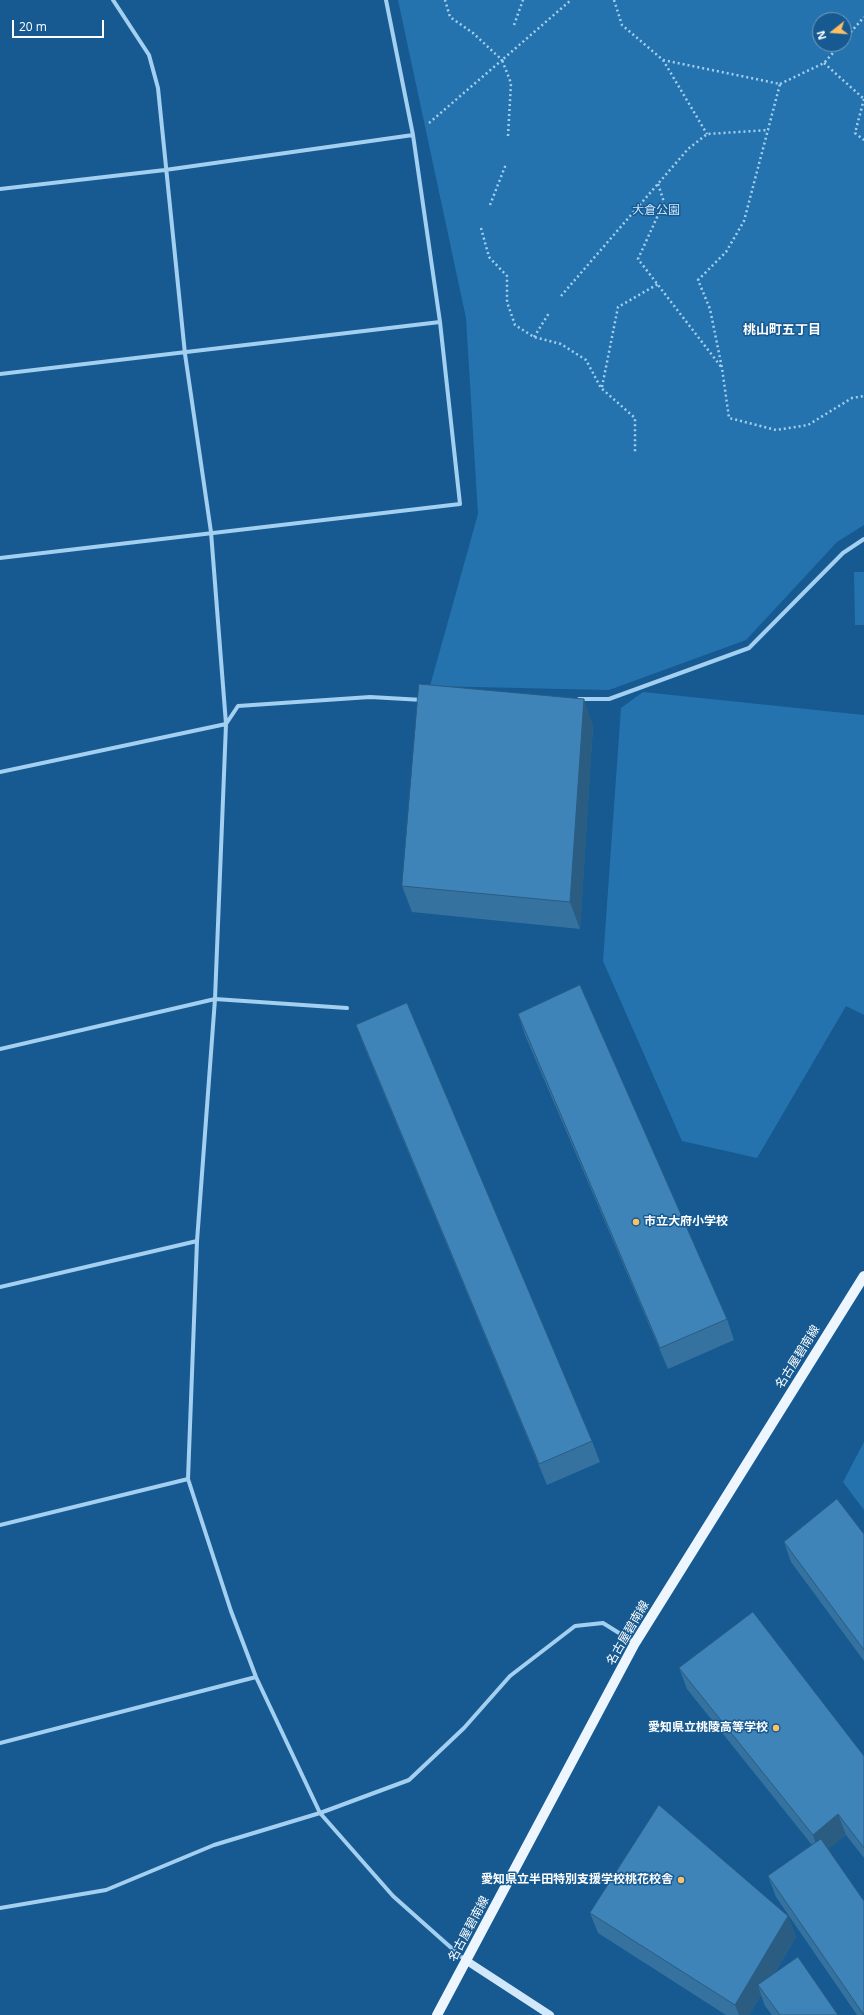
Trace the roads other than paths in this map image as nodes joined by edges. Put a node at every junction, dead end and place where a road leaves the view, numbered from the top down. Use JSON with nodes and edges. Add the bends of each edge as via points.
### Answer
{"nodes":[{"id":1,"x":113,"y":0,"type":"edge"},
{"id":2,"x":386,"y":0,"type":"edge"},
{"id":3,"x":413,"y":135,"type":"junction"},
{"id":4,"x":165,"y":170,"type":"junction"},
{"id":5,"x":0,"y":189,"type":"edge"},
{"id":6,"x":440,"y":322,"type":"junction"},
{"id":7,"x":185,"y":354,"type":"junction"},
{"id":8,"x":0,"y":374,"type":"edge"},
{"id":9,"x":211,"y":532,"type":"junction"},
{"id":10,"x":864,"y":539,"type":"edge"},
{"id":11,"x":0,"y":558,"type":"edge"},
{"id":12,"x":570,"y":699,"type":"edge"},
{"id":13,"x":432,"y":700,"type":"edge"},
{"id":14,"x":226,"y":724,"type":"junction"},
{"id":15,"x":0,"y":772,"type":"edge"},
{"id":16,"x":215,"y":999,"type":"junction"},
{"id":17,"x":347,"y":1008,"type":"dead end"},
{"id":18,"x":0,"y":1049,"type":"edge"},
{"id":19,"x":197,"y":1241,"type":"junction"},
{"id":20,"x":864,"y":1276,"type":"edge"},
{"id":21,"x":0,"y":1287,"type":"edge"},
{"id":22,"x":188,"y":1479,"type":"junction"},
{"id":23,"x":0,"y":1524,"type":"edge"},
{"id":24,"x":635,"y":1643,"type":"junction"},
{"id":25,"x":256,"y":1677,"type":"junction"},
{"id":26,"x":0,"y":1743,"type":"edge"},
{"id":27,"x":320,"y":1813,"type":"junction"},
{"id":28,"x":0,"y":1908,"type":"edge"},
{"id":29,"x":466,"y":1961,"type":"junction"},
{"id":30,"x":437,"y":2015,"type":"edge"},
{"id":31,"x":550,"y":2015,"type":"edge"}],
"edges":[{"from":1,"to":4,"type":"street","via":[[149,55],[158,88]]},
{"from":2,"to":3,"type":"street"},
{"from":3,"to":4,"type":"street"},
{"from":3,"to":6,"type":"street"},
{"from":4,"to":5,"type":"street"},
{"from":4,"to":7,"type":"street"},
{"from":6,"to":7,"type":"street"},
{"from":6,"to":9,"type":"street","via":[[460,504]]},
{"from":7,"to":8,"type":"street"},
{"from":7,"to":9,"type":"street"},
{"from":9,"to":11,"type":"street"},
{"from":9,"to":14,"type":"street"},
{"from":10,"to":12,"type":"street","via":[[843,553],[749,648],[609,699]]},
{"from":13,"to":14,"type":"street","via":[[370,696],[238,706]]},
{"from":14,"to":15,"type":"street"},
{"from":14,"to":16,"type":"street"},
{"from":16,"to":17,"type":"street"},
{"from":16,"to":18,"type":"street"},
{"from":16,"to":19,"type":"street"},
{"from":19,"to":21,"type":"street"},
{"from":19,"to":22,"type":"street"},
{"from":20,"to":24,"type":"main road","name":"名古屋碧南線"},
{"from":22,"to":23,"type":"street"},
{"from":22,"to":25,"type":"street","via":[[231,1611]]},
{"from":24,"to":27,"type":"street","via":[[603,1623],[575,1626],[510,1676],[464,1728],[409,1780]]},
{"from":24,"to":29,"type":"main road","name":"名古屋碧南線"},
{"from":25,"to":26,"type":"street"},
{"from":25,"to":27,"type":"street"},
{"from":27,"to":28,"type":"street","via":[[214,1845],[106,1890]]},
{"from":27,"to":29,"type":"street","via":[[393,1896]]},
{"from":29,"to":30,"type":"main road","name":"名古屋碧南線"},
{"from":29,"to":31,"type":"street"}]}
